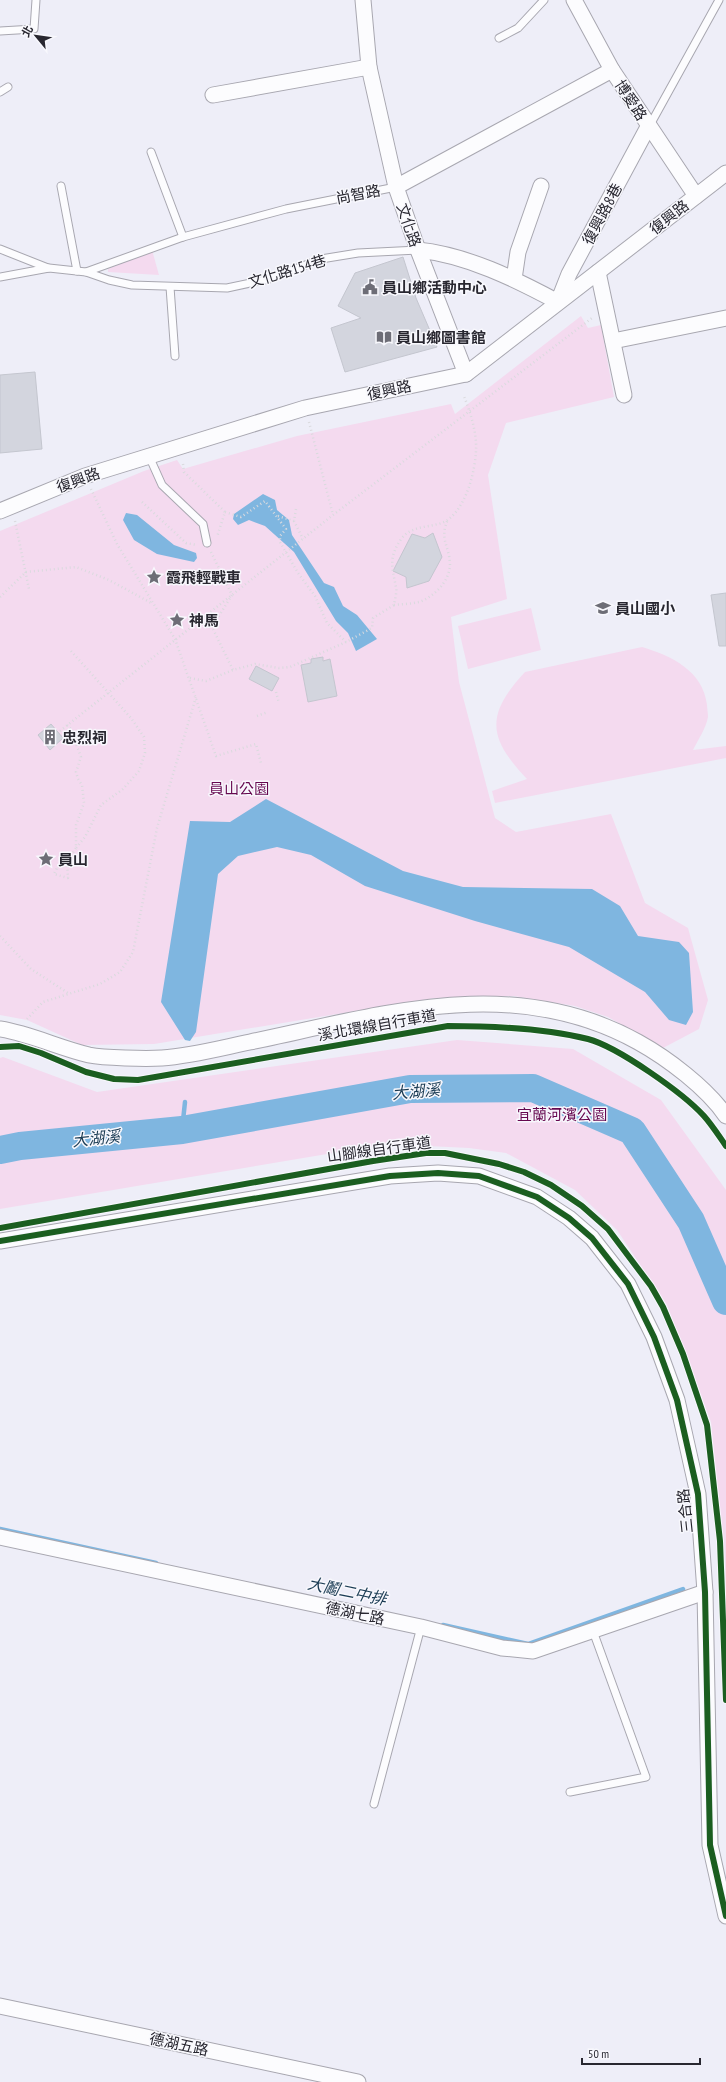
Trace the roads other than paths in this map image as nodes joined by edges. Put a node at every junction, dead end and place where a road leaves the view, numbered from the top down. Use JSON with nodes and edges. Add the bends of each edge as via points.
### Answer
{"nodes":[{"id":1,"x":36,"y":0,"type":"edge"},
{"id":2,"x":363,"y":0,"type":"edge"},
{"id":3,"x":544,"y":0,"type":"edge"},
{"id":4,"x":574,"y":0,"type":"edge"},
{"id":5,"x":719,"y":0,"type":"edge"},
{"id":6,"x":0,"y":31,"type":"edge"},
{"id":7,"x":499,"y":38,"type":"dead end"},
{"id":8,"x":369,"y":67,"type":"junction"},
{"id":9,"x":612,"y":70,"type":"junction"},
{"id":10,"x":8,"y":87,"type":"dead end"},
{"id":11,"x":0,"y":92,"type":"edge"},
{"id":12,"x":213,"y":95,"type":"dead end"},
{"id":13,"x":648,"y":127,"type":"junction"},
{"id":14,"x":151,"y":152,"type":"dead end"},
{"id":15,"x":726,"y":173,"type":"edge"},
{"id":16,"x":61,"y":186,"type":"dead end"},
{"id":17,"x":541,"y":186,"type":"dead end"},
{"id":18,"x":396,"y":187,"type":"junction"},
{"id":19,"x":696,"y":196,"type":"junction"},
{"id":20,"x":183,"y":237,"type":"junction"},
{"id":21,"x":0,"y":249,"type":"edge"},
{"id":22,"x":418,"y":250,"type":"junction"},
{"id":23,"x":49,"y":268,"type":"junction"},
{"id":24,"x":77,"y":271,"type":"junction"},
{"id":25,"x":86,"y":272,"type":"junction"},
{"id":26,"x":598,"y":272,"type":"junction"},
{"id":27,"x":0,"y":276,"type":"edge"},
{"id":28,"x":514,"y":279,"type":"junction"},
{"id":29,"x":170,"y":287,"type":"junction"},
{"id":30,"x":558,"y":302,"type":"junction"},
{"id":31,"x":726,"y":318,"type":"edge"},
{"id":32,"x":613,"y":341,"type":"junction"},
{"id":33,"x":175,"y":356,"type":"dead end"},
{"id":34,"x":466,"y":374,"type":"junction"},
{"id":35,"x":624,"y":394,"type":"dead end"},
{"id":36,"x":149,"y":456,"type":"junction"},
{"id":37,"x":0,"y":511,"type":"edge"},
{"id":38,"x":207,"y":543,"type":"road end"},
{"id":39,"x":0,"y":1029,"type":"edge"},
{"id":40,"x":726,"y":1116,"type":"edge"},
{"id":41,"x":0,"y":1241,"type":"edge"},
{"id":42,"x":0,"y":1537,"type":"edge"},
{"id":43,"x":705,"y":1592,"type":"junction"},
{"id":44,"x":420,"y":1627,"type":"junction"},
{"id":45,"x":593,"y":1631,"type":"junction"},
{"id":46,"x":570,"y":1792,"type":"dead end"},
{"id":47,"x":374,"y":1804,"type":"dead end"},
{"id":48,"x":726,"y":1916,"type":"edge"},
{"id":49,"x":0,"y":2006,"type":"edge"},
{"id":50,"x":358,"y":2082,"type":"edge"}],
"edges":[{"from":1,"to":6,"type":"lane","via":[[34,29]]},
{"from":2,"to":8,"type":"street","name":"文化路"},
{"from":3,"to":7,"type":"lane","via":[[518,28]]},
{"from":4,"to":9,"type":"street","name":"博愛路"},
{"from":5,"to":13,"type":"lane"},
{"from":8,"to":12,"type":"street"},
{"from":8,"to":18,"type":"street","name":"文化路"},
{"from":9,"to":13,"type":"street","name":"博愛路"},
{"from":9,"to":18,"type":"street","name":"尚智路"},
{"from":10,"to":11,"type":"lane"},
{"from":13,"to":19,"type":"street","name":"博愛路"},
{"from":13,"to":30,"type":"street","name":"復興路8巷","via":[[570,274]]},
{"from":14,"to":20,"type":"lane"},
{"from":15,"to":19,"type":"street","name":"復興路"},
{"from":16,"to":24,"type":"lane"},
{"from":17,"to":28,"type":"street","via":[[518,252]]},
{"from":18,"to":20,"type":"lane","name":"尚智路","via":[[286,209]]},
{"from":18,"to":22,"type":"street","name":"文化路"},
{"from":19,"to":26,"type":"street","name":"復興路"},
{"from":20,"to":25,"type":"lane","name":"尚智路"},
{"from":21,"to":23,"type":"lane"},
{"from":22,"to":28,"type":"street","via":[[439,252]]},
{"from":22,"to":29,"type":"lane","name":"文化路154巷","via":[[358,253],[321,259],[269,279],[227,288]]},
{"from":22,"to":34,"type":"street","name":"文化路"},
{"from":23,"to":24,"type":"lane"},
{"from":23,"to":27,"type":"lane"},
{"from":24,"to":25,"type":"lane"},
{"from":25,"to":29,"type":"lane","name":"文化路154巷","via":[[132,285]]},
{"from":26,"to":30,"type":"street","name":"復興路"},
{"from":26,"to":32,"type":"street"},
{"from":28,"to":30,"type":"street"},
{"from":29,"to":33,"type":"lane"},
{"from":30,"to":34,"type":"street","name":"復興路"},
{"from":31,"to":32,"type":"street"},
{"from":32,"to":35,"type":"street"},
{"from":34,"to":36,"type":"street","name":"復興路","via":[[305,408]]},
{"from":36,"to":37,"type":"street","name":"復興路","via":[[85,476]]},
{"from":36,"to":38,"type":"lane","via":[[162,485],[202,524]]},
{"from":39,"to":40,"type":"street","via":[[21,1032],[91,1056],[162,1058],[411,1009],[477,1003],[525,1005],[577,1015],[628,1036],[653,1050],[681,1071]]},
{"from":41,"to":43,"type":"street","name":"三合路","via":[[390,1176],[438,1173],[479,1176],[538,1197],[570,1218],[592,1238],[628,1284],[654,1337],[677,1400],[698,1494]]},
{"from":42,"to":44,"type":"street","name":"德湖七路"},
{"from":43,"to":45,"type":"street","name":"德湖七路"},
{"from":43,"to":48,"type":"street","name":"三合路","via":[[710,1845]]},
{"from":44,"to":45,"type":"street","name":"德湖七路","via":[[502,1648],[533,1651]]},
{"from":44,"to":47,"type":"lane"},
{"from":45,"to":46,"type":"lane","via":[[646,1777]]},
{"from":49,"to":50,"type":"street","name":"德湖五路"}]}
